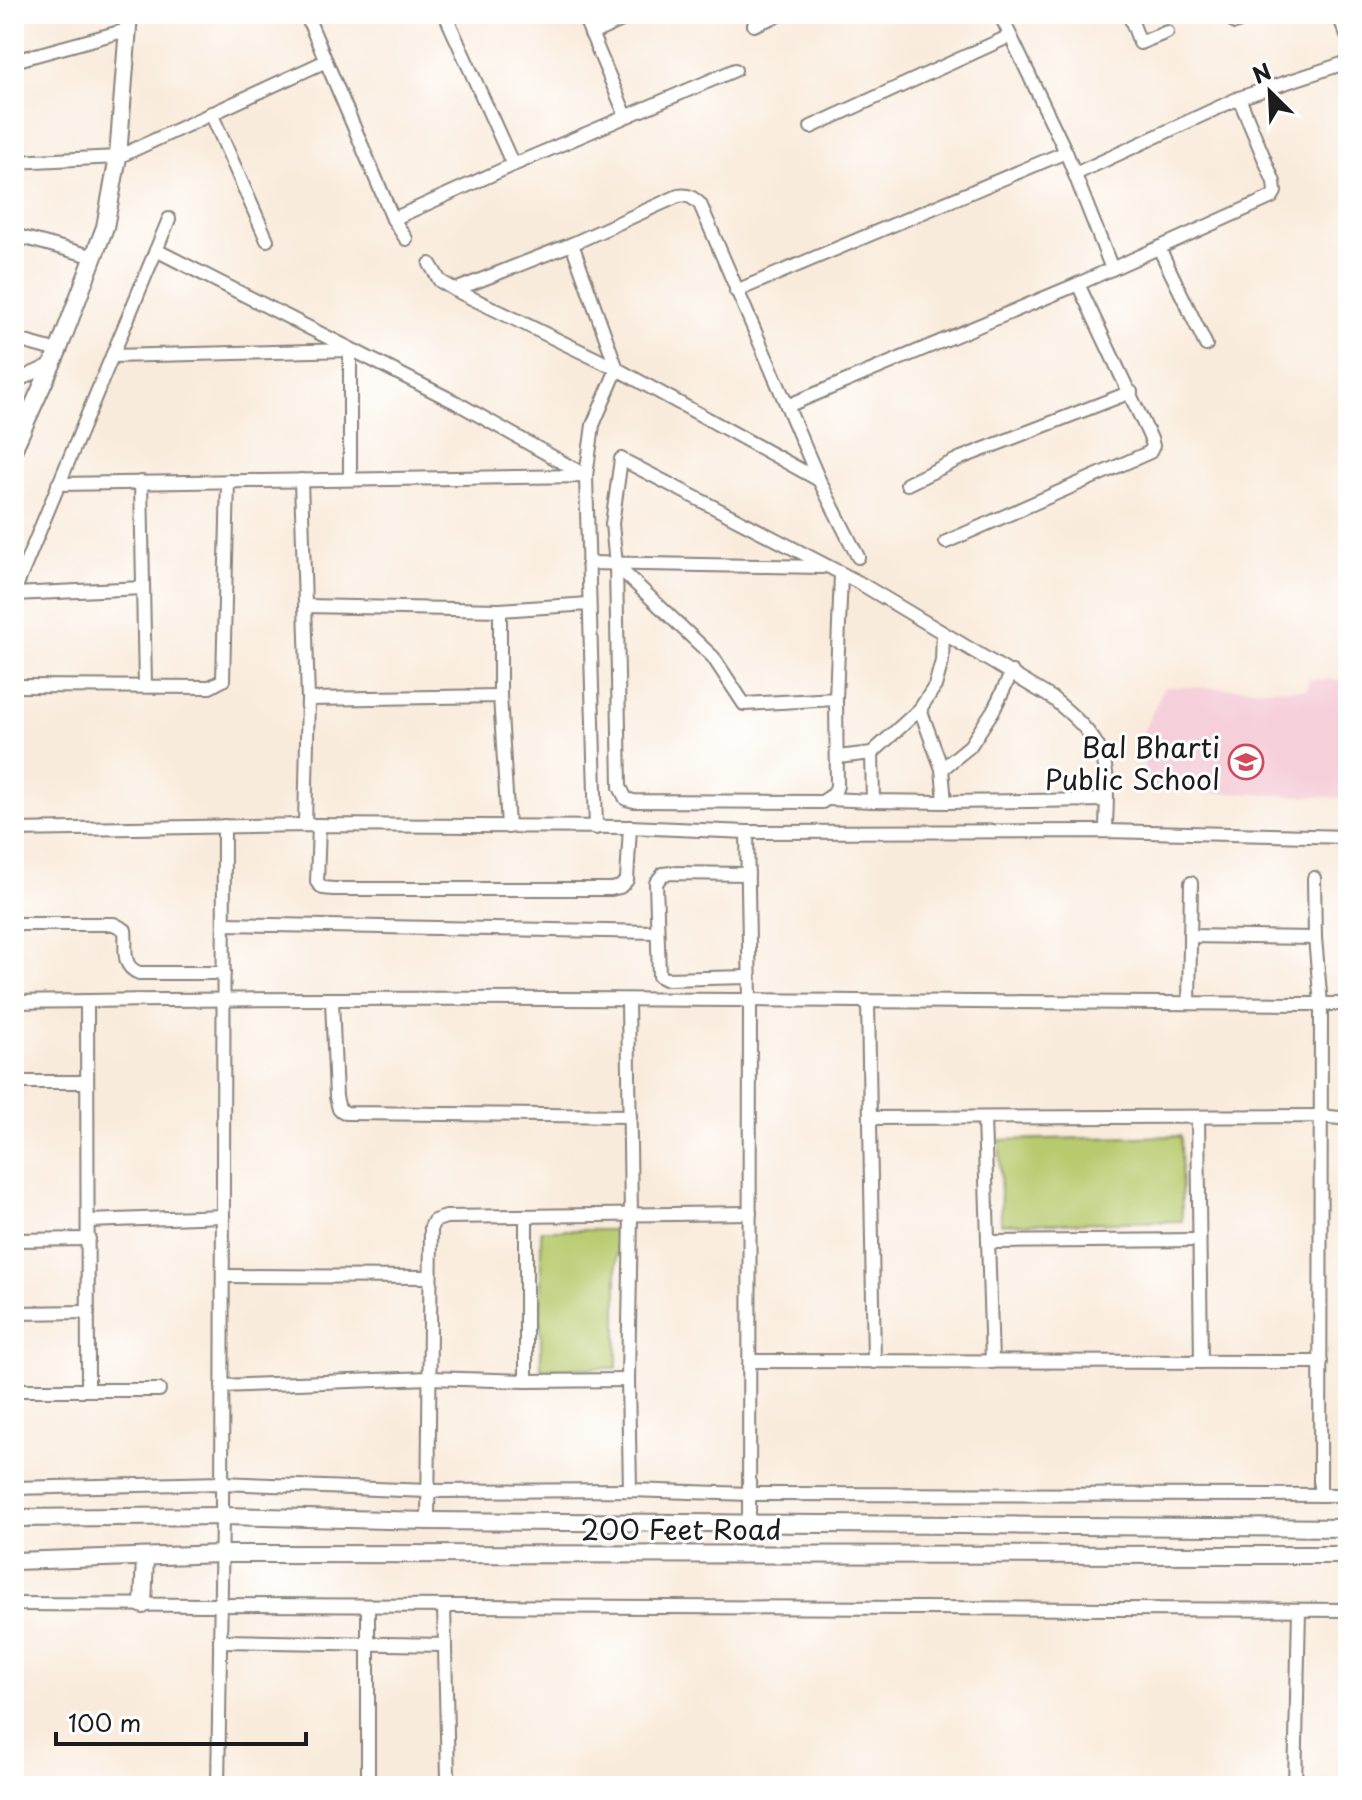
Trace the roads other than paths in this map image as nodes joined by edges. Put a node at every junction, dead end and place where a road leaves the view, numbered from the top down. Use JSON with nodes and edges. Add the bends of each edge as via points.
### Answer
{"nodes":[{"id":1,"x":306,"y":14,"type":"edge"},
{"id":2,"x":445,"y":14,"type":"edge"},
{"id":3,"x":583,"y":14,"type":"edge"},
{"id":4,"x":635,"y":14,"type":"edge"},
{"id":5,"x":781,"y":14,"type":"edge"},
{"id":6,"x":1000,"y":14,"type":"edge"},
{"id":7,"x":1129,"y":14,"type":"edge"},
{"id":8,"x":1232,"y":14,"type":"edge"},
{"id":9,"x":1255,"y":14,"type":"edge"},
{"id":10,"x":1338,"y":14,"type":"edge"},
{"id":11,"x":128,"y":22,"type":"edge"},
{"id":12,"x":754,"y":25,"type":"dead end"},
{"id":13,"x":1167,"y":32,"type":"dead end"},
{"id":14,"x":591,"y":34,"type":"junction"},
{"id":15,"x":1010,"y":36,"type":"junction"},
{"id":16,"x":1348,"y":38,"type":"edge"},
{"id":17,"x":14,"y":61,"type":"edge"},
{"id":18,"x":326,"y":61,"type":"junction"},
{"id":19,"x":1348,"y":62,"type":"edge"},
{"id":20,"x":735,"y":70,"type":"dead end"},
{"id":21,"x":1239,"y":98,"type":"junction"},
{"id":22,"x":211,"y":113,"type":"junction"},
{"id":23,"x":626,"y":116,"type":"junction"},
{"id":24,"x":811,"y":127,"type":"dead end"},
{"id":25,"x":1066,"y":152,"type":"junction"},
{"id":26,"x":118,"y":157,"type":"junction"},
{"id":27,"x":14,"y":162,"type":"edge"},
{"id":28,"x":513,"y":165,"type":"junction"},
{"id":29,"x":1075,"y":174,"type":"junction"},
{"id":30,"x":169,"y":219,"type":"dead end"},
{"id":31,"x":393,"y":219,"type":"junction"},
{"id":32,"x":14,"y":235,"type":"edge"},
{"id":33,"x":406,"y":239,"type":"dead end"},
{"id":34,"x":267,"y":240,"type":"dead end"},
{"id":35,"x":572,"y":244,"type":"junction"},
{"id":36,"x":1159,"y":248,"type":"junction"},
{"id":37,"x":156,"y":250,"type":"junction"},
{"id":38,"x":95,"y":257,"type":"junction"},
{"id":39,"x":430,"y":264,"type":"dead end"},
{"id":40,"x":1112,"y":269,"type":"junction"},
{"id":41,"x":1078,"y":284,"type":"junction"},
{"id":42,"x":455,"y":290,"type":"junction"},
{"id":43,"x":736,"y":291,"type":"junction"},
{"id":44,"x":14,"y":339,"type":"edge"},
{"id":45,"x":1206,"y":345,"type":"dead end"},
{"id":46,"x":350,"y":350,"type":"junction"},
{"id":47,"x":112,"y":356,"type":"junction"},
{"id":48,"x":55,"y":358,"type":"junction"},
{"id":49,"x":617,"y":369,"type":"junction"},
{"id":50,"x":14,"y":382,"type":"edge"},
{"id":51,"x":1131,"y":392,"type":"junction"},
{"id":52,"x":787,"y":406,"type":"junction"},
{"id":53,"x":14,"y":448,"type":"edge"},
{"id":54,"x":586,"y":476,"type":"junction"},
{"id":55,"x":350,"y":479,"type":"junction"},
{"id":56,"x":301,"y":480,"type":"junction"},
{"id":57,"x":819,"y":480,"type":"junction"},
{"id":58,"x":228,"y":481,"type":"junction"},
{"id":59,"x":141,"y":482,"type":"junction"},
{"id":60,"x":58,"y":484,"type":"junction"},
{"id":61,"x":907,"y":484,"type":"dead end"},
{"id":62,"x":946,"y":542,"type":"dead end"},
{"id":63,"x":858,"y":557,"type":"dead end"},
{"id":64,"x":588,"y":563,"type":"junction"},
{"id":65,"x":616,"y":565,"type":"junction"},
{"id":66,"x":825,"y":567,"type":"junction"},
{"id":67,"x":841,"y":575,"type":"junction"},
{"id":68,"x":143,"y":588,"type":"junction"},
{"id":69,"x":14,"y":593,"type":"edge"},
{"id":70,"x":589,"y":604,"type":"junction"},
{"id":71,"x":305,"y":606,"type":"junction"},
{"id":72,"x":500,"y":610,"type":"junction"},
{"id":73,"x":943,"y":633,"type":"junction"},
{"id":74,"x":1012,"y":672,"type":"junction"},
{"id":75,"x":14,"y":686,"type":"edge"},
{"id":76,"x":145,"y":686,"type":"junction"},
{"id":77,"x":500,"y":696,"type":"junction"},
{"id":78,"x":308,"y":699,"type":"junction"},
{"id":79,"x":836,"y":699,"type":"junction"},
{"id":80,"x":920,"y":709,"type":"junction"},
{"id":81,"x":872,"y":753,"type":"junction"},
{"id":82,"x":838,"y":757,"type":"junction"},
{"id":83,"x":942,"y":769,"type":"junction"},
{"id":84,"x":829,"y":799,"type":"junction"},
{"id":85,"x":1106,"y":800,"type":"junction"},
{"id":86,"x":873,"y":801,"type":"junction"},
{"id":87,"x":945,"y":802,"type":"junction"},
{"id":88,"x":305,"y":825,"type":"junction"},
{"id":89,"x":319,"y":825,"type":"junction"},
{"id":90,"x":224,"y":826,"type":"junction"},
{"id":91,"x":508,"y":827,"type":"junction"},
{"id":92,"x":630,"y":827,"type":"junction"},
{"id":93,"x":596,"y":828,"type":"junction"},
{"id":94,"x":14,"y":830,"type":"edge"},
{"id":95,"x":1106,"y":831,"type":"junction"},
{"id":96,"x":747,"y":832,"type":"junction"},
{"id":97,"x":1348,"y":837,"type":"edge"},
{"id":98,"x":748,"y":874,"type":"junction"},
{"id":99,"x":1314,"y":878,"type":"dead end"},
{"id":100,"x":1191,"y":883,"type":"dead end"},
{"id":101,"x":14,"y":924,"type":"edge"},
{"id":102,"x":224,"y":924,"type":"junction"},
{"id":103,"x":657,"y":932,"type":"junction"},
{"id":104,"x":1190,"y":936,"type":"junction"},
{"id":105,"x":1315,"y":938,"type":"junction"},
{"id":106,"x":224,"y":973,"type":"junction"},
{"id":107,"x":749,"y":977,"type":"junction"},
{"id":108,"x":224,"y":999,"type":"junction"},
{"id":109,"x":332,"y":1000,"type":"junction"},
{"id":110,"x":750,"y":1000,"type":"junction"},
{"id":111,"x":87,"y":1001,"type":"junction"},
{"id":112,"x":628,"y":1001,"type":"junction"},
{"id":113,"x":14,"y":1002,"type":"edge"},
{"id":114,"x":868,"y":1002,"type":"junction"},
{"id":115,"x":1189,"y":1003,"type":"junction"},
{"id":116,"x":1321,"y":1004,"type":"junction"},
{"id":117,"x":1348,"y":1004,"type":"edge"},
{"id":118,"x":14,"y":1082,"type":"edge"},
{"id":119,"x":87,"y":1082,"type":"junction"},
{"id":120,"x":630,"y":1116,"type":"junction"},
{"id":121,"x":1321,"y":1116,"type":"junction"},
{"id":122,"x":1198,"y":1117,"type":"junction"},
{"id":123,"x":870,"y":1118,"type":"junction"},
{"id":124,"x":984,"y":1118,"type":"junction"},
{"id":125,"x":1348,"y":1119,"type":"edge"},
{"id":126,"x":750,"y":1213,"type":"junction"},
{"id":127,"x":223,"y":1216,"type":"junction"},
{"id":128,"x":631,"y":1216,"type":"junction"},
{"id":129,"x":526,"y":1217,"type":"junction"},
{"id":130,"x":89,"y":1221,"type":"junction"},
{"id":131,"x":89,"y":1239,"type":"junction"},
{"id":132,"x":14,"y":1240,"type":"edge"},
{"id":133,"x":1199,"y":1240,"type":"junction"},
{"id":134,"x":988,"y":1242,"type":"junction"},
{"id":135,"x":223,"y":1276,"type":"junction"},
{"id":136,"x":429,"y":1277,"type":"junction"},
{"id":137,"x":88,"y":1312,"type":"junction"},
{"id":138,"x":14,"y":1313,"type":"edge"},
{"id":139,"x":751,"y":1361,"type":"junction"},
{"id":140,"x":874,"y":1362,"type":"junction"},
{"id":141,"x":992,"y":1362,"type":"junction"},
{"id":142,"x":1201,"y":1362,"type":"junction"},
{"id":143,"x":1321,"y":1362,"type":"junction"},
{"id":144,"x":429,"y":1378,"type":"junction"},
{"id":145,"x":628,"y":1380,"type":"junction"},
{"id":146,"x":526,"y":1381,"type":"junction"},
{"id":147,"x":222,"y":1386,"type":"junction"},
{"id":148,"x":14,"y":1390,"type":"edge"},
{"id":149,"x":88,"y":1390,"type":"junction"},
{"id":150,"x":159,"y":1390,"type":"dead end"},
{"id":151,"x":222,"y":1483,"type":"junction"},
{"id":152,"x":14,"y":1488,"type":"edge"},
{"id":153,"x":630,"y":1490,"type":"junction"},
{"id":154,"x":428,"y":1491,"type":"junction"},
{"id":155,"x":750,"y":1494,"type":"junction"},
{"id":156,"x":1320,"y":1495,"type":"junction"},
{"id":157,"x":1348,"y":1495,"type":"edge"},
{"id":158,"x":222,"y":1516,"type":"junction"},
{"id":159,"x":14,"y":1518,"type":"edge"},
{"id":160,"x":428,"y":1521,"type":"junction"},
{"id":161,"x":749,"y":1523,"type":"junction"},
{"id":162,"x":1348,"y":1528,"type":"edge"},
{"id":163,"x":222,"y":1554,"type":"junction"},
{"id":164,"x":1348,"y":1555,"type":"edge"},
{"id":165,"x":145,"y":1557,"type":"junction"},
{"id":166,"x":14,"y":1561,"type":"edge"},
{"id":167,"x":14,"y":1604,"type":"edge"},
{"id":168,"x":143,"y":1605,"type":"junction"},
{"id":169,"x":220,"y":1606,"type":"junction"},
{"id":170,"x":368,"y":1606,"type":"junction"},
{"id":171,"x":444,"y":1606,"type":"junction"},
{"id":172,"x":1299,"y":1610,"type":"junction"},
{"id":173,"x":1348,"y":1610,"type":"edge"},
{"id":174,"x":220,"y":1641,"type":"junction"},
{"id":175,"x":369,"y":1644,"type":"junction"},
{"id":176,"x":445,"y":1645,"type":"junction"},
{"id":177,"x":218,"y":1786,"type":"edge"},
{"id":178,"x":368,"y":1786,"type":"edge"},
{"id":179,"x":451,"y":1786,"type":"edge"},
{"id":180,"x":1295,"y":1786,"type":"edge"}],
"edges":[{"from":1,"to":18,"type":"street"},
{"from":2,"to":28,"type":"street"},
{"from":3,"to":14,"type":"street"},
{"from":4,"to":14,"type":"street"},
{"from":5,"to":12,"type":"street"},
{"from":6,"to":15,"type":"street"},
{"from":7,"to":13,"type":"street","via":[[1140,43]]},
{"from":8,"to":9,"type":"street","via":[[1235,23]]},
{"from":10,"to":16,"type":"street"},
{"from":11,"to":17,"type":"street"},
{"from":11,"to":26,"type":"street"},
{"from":14,"to":23,"type":"street"},
{"from":15,"to":24,"type":"street"},
{"from":15,"to":25,"type":"street"},
{"from":18,"to":22,"type":"street"},
{"from":18,"to":31,"type":"street"},
{"from":19,"to":21,"type":"street"},
{"from":20,"to":23,"type":"street"},
{"from":21,"to":29,"type":"street"},
{"from":21,"to":36,"type":"street","via":[[1275,192],[1264,202]]},
{"from":22,"to":26,"type":"street"},
{"from":22,"to":34,"type":"street"},
{"from":23,"to":28,"type":"street"},
{"from":25,"to":29,"type":"street"},
{"from":25,"to":43,"type":"street"},
{"from":26,"to":27,"type":"street"},
{"from":26,"to":38,"type":"street"},
{"from":28,"to":31,"type":"street"},
{"from":29,"to":40,"type":"street"},
{"from":30,"to":37,"type":"street"},
{"from":31,"to":33,"type":"street"},
{"from":32,"to":38,"type":"street"},
{"from":35,"to":42,"type":"street"},
{"from":35,"to":43,"type":"street","via":[[686,194],[700,204]]},
{"from":35,"to":49,"type":"street"},
{"from":36,"to":40,"type":"street"},
{"from":36,"to":45,"type":"street"},
{"from":37,"to":46,"type":"street"},
{"from":37,"to":47,"type":"street"},
{"from":38,"to":48,"type":"street"},
{"from":39,"to":42,"type":"street","via":[[440,281]]},
{"from":40,"to":41,"type":"street"},
{"from":41,"to":51,"type":"street"},
{"from":41,"to":52,"type":"street"},
{"from":42,"to":49,"type":"street"},
{"from":43,"to":52,"type":"street"},
{"from":44,"to":48,"type":"street"},
{"from":46,"to":47,"type":"street"},
{"from":46,"to":54,"type":"street"},
{"from":46,"to":55,"type":"street"},
{"from":47,"to":60,"type":"street"},
{"from":48,"to":50,"type":"street"},
{"from":48,"to":53,"type":"street"},
{"from":49,"to":54,"type":"street","via":[[593,425]]},
{"from":49,"to":57,"type":"street"},
{"from":51,"to":61,"type":"street"},
{"from":51,"to":62,"type":"street","via":[[1151,439],[1150,452]]},
{"from":52,"to":57,"type":"street"},
{"from":54,"to":55,"type":"street"},
{"from":54,"to":64,"type":"street"},
{"from":55,"to":56,"type":"street"},
{"from":56,"to":58,"type":"street"},
{"from":56,"to":71,"type":"street"},
{"from":57,"to":63,"type":"street"},
{"from":58,"to":59,"type":"street"},
{"from":58,"to":76,"type":"street","via":[[223,680],[210,687]]},
{"from":59,"to":60,"type":"street"},
{"from":59,"to":68,"type":"street"},
{"from":60,"to":69,"type":"street"},
{"from":64,"to":65,"type":"street"},
{"from":64,"to":70,"type":"street"},
{"from":65,"to":66,"type":"street"},
{"from":65,"to":66,"type":"street","via":[[612,524],[621,459]]},
{"from":65,"to":79,"type":"street","via":[[713,657],[744,704]]},
{"from":65,"to":84,"type":"street","via":[[620,787],[626,799]]},
{"from":66,"to":67,"type":"street"},
{"from":67,"to":73,"type":"street"},
{"from":67,"to":79,"type":"street"},
{"from":68,"to":69,"type":"street"},
{"from":68,"to":76,"type":"street"},
{"from":70,"to":72,"type":"street"},
{"from":70,"to":93,"type":"street"},
{"from":71,"to":72,"type":"street"},
{"from":71,"to":78,"type":"street"},
{"from":72,"to":77,"type":"street"},
{"from":73,"to":74,"type":"street"},
{"from":73,"to":80,"type":"street","via":[[935,686]]},
{"from":74,"to":83,"type":"street","via":[[970,746]]},
{"from":74,"to":85,"type":"street","via":[[1052,698],[1090,737],[1102,755]]},
{"from":75,"to":76,"type":"street"},
{"from":77,"to":78,"type":"street"},
{"from":77,"to":91,"type":"street"},
{"from":78,"to":88,"type":"street"},
{"from":79,"to":82,"type":"street"},
{"from":80,"to":81,"type":"street"},
{"from":80,"to":83,"type":"street"},
{"from":81,"to":82,"type":"street"},
{"from":81,"to":86,"type":"street"},
{"from":82,"to":84,"type":"street","via":[[837,786]]},
{"from":83,"to":87,"type":"street"},
{"from":84,"to":86,"type":"street"},
{"from":85,"to":87,"type":"street"},
{"from":85,"to":95,"type":"street"},
{"from":86,"to":87,"type":"street"},
{"from":88,"to":89,"type":"street"},
{"from":88,"to":90,"type":"street"},
{"from":89,"to":91,"type":"street"},
{"from":89,"to":92,"type":"street","via":[[317,882],[333,889],[611,889],[627,880]]},
{"from":90,"to":94,"type":"street"},
{"from":90,"to":102,"type":"street"},
{"from":91,"to":93,"type":"street"},
{"from":92,"to":93,"type":"street"},
{"from":92,"to":96,"type":"street"},
{"from":95,"to":96,"type":"street"},
{"from":95,"to":97,"type":"street"},
{"from":96,"to":98,"type":"street"},
{"from":98,"to":103,"type":"street","via":[[663,874],[656,883]]},
{"from":98,"to":107,"type":"street"},
{"from":99,"to":105,"type":"street"},
{"from":100,"to":104,"type":"street"},
{"from":101,"to":106,"type":"street","via":[[114,924],[125,930],[125,959],[132,970]]},
{"from":102,"to":103,"type":"street"},
{"from":102,"to":106,"type":"street"},
{"from":103,"to":107,"type":"street","via":[[657,971],[665,979]]},
{"from":104,"to":105,"type":"street"},
{"from":104,"to":115,"type":"street"},
{"from":105,"to":116,"type":"street"},
{"from":106,"to":108,"type":"street"},
{"from":107,"to":110,"type":"street"},
{"from":108,"to":109,"type":"street"},
{"from":108,"to":111,"type":"street"},
{"from":108,"to":127,"type":"street"},
{"from":109,"to":112,"type":"street"},
{"from":109,"to":120,"type":"street","via":[[336,1097],[346,1113]]},
{"from":110,"to":112,"type":"street"},
{"from":110,"to":114,"type":"street"},
{"from":110,"to":126,"type":"street"},
{"from":111,"to":113,"type":"street"},
{"from":111,"to":119,"type":"street"},
{"from":112,"to":120,"type":"street"},
{"from":114,"to":115,"type":"street"},
{"from":114,"to":123,"type":"street"},
{"from":115,"to":116,"type":"street"},
{"from":116,"to":117,"type":"street"},
{"from":116,"to":121,"type":"street"},
{"from":118,"to":119,"type":"street"},
{"from":119,"to":130,"type":"street"},
{"from":120,"to":128,"type":"street"},
{"from":121,"to":122,"type":"street"},
{"from":121,"to":125,"type":"street"},
{"from":121,"to":143,"type":"street"},
{"from":122,"to":124,"type":"street"},
{"from":122,"to":133,"type":"street"},
{"from":123,"to":124,"type":"street"},
{"from":123,"to":140,"type":"street"},
{"from":124,"to":134,"type":"street"},
{"from":126,"to":128,"type":"street"},
{"from":126,"to":139,"type":"street"},
{"from":127,"to":130,"type":"street"},
{"from":127,"to":135,"type":"street"},
{"from":128,"to":129,"type":"street"},
{"from":128,"to":145,"type":"street"},
{"from":129,"to":136,"type":"street","via":[[434,1221]]},
{"from":129,"to":146,"type":"street"},
{"from":130,"to":131,"type":"street"},
{"from":131,"to":132,"type":"street"},
{"from":131,"to":137,"type":"street"},
{"from":133,"to":134,"type":"street"},
{"from":133,"to":142,"type":"street"},
{"from":134,"to":141,"type":"street"},
{"from":135,"to":136,"type":"street"},
{"from":135,"to":147,"type":"street"},
{"from":136,"to":144,"type":"street"},
{"from":137,"to":138,"type":"street"},
{"from":137,"to":149,"type":"street"},
{"from":139,"to":140,"type":"street"},
{"from":139,"to":155,"type":"street"},
{"from":140,"to":141,"type":"street"},
{"from":141,"to":142,"type":"street"},
{"from":142,"to":143,"type":"street"},
{"from":143,"to":156,"type":"street"},
{"from":144,"to":146,"type":"street"},
{"from":144,"to":147,"type":"street"},
{"from":144,"to":154,"type":"street"},
{"from":145,"to":146,"type":"street"},
{"from":145,"to":153,"type":"street"},
{"from":147,"to":151,"type":"street"},
{"from":148,"to":149,"type":"street"},
{"from":149,"to":150,"type":"street"},
{"from":151,"to":152,"type":"street"},
{"from":151,"to":154,"type":"street"},
{"from":151,"to":158,"type":"street"},
{"from":153,"to":154,"type":"street"},
{"from":153,"to":155,"type":"street"},
{"from":154,"to":160,"type":"street"},
{"from":155,"to":156,"type":"street"},
{"from":155,"to":161,"type":"street"},
{"from":156,"to":157,"type":"street"},
{"from":158,"to":159,"type":"street"},
{"from":158,"to":160,"type":"street"},
{"from":158,"to":163,"type":"street"},
{"from":160,"to":161,"type":"street"},
{"from":161,"to":162,"type":"street"},
{"from":163,"to":164,"type":"street","name":"200 Feet Road"},
{"from":163,"to":165,"type":"street","name":"200 Feet Road"},
{"from":163,"to":169,"type":"street"},
{"from":165,"to":166,"type":"street","name":"200 Feet Road"},
{"from":165,"to":168,"type":"street"},
{"from":167,"to":168,"type":"street"},
{"from":168,"to":169,"type":"street"},
{"from":169,"to":170,"type":"street"},
{"from":169,"to":174,"type":"street"},
{"from":170,"to":171,"type":"street"},
{"from":170,"to":175,"type":"street"},
{"from":171,"to":172,"type":"street"},
{"from":171,"to":176,"type":"street"},
{"from":172,"to":173,"type":"street"},
{"from":172,"to":180,"type":"street"},
{"from":174,"to":175,"type":"street"},
{"from":174,"to":177,"type":"street"},
{"from":175,"to":176,"type":"street"},
{"from":175,"to":178,"type":"street"},
{"from":176,"to":179,"type":"street"}]}
